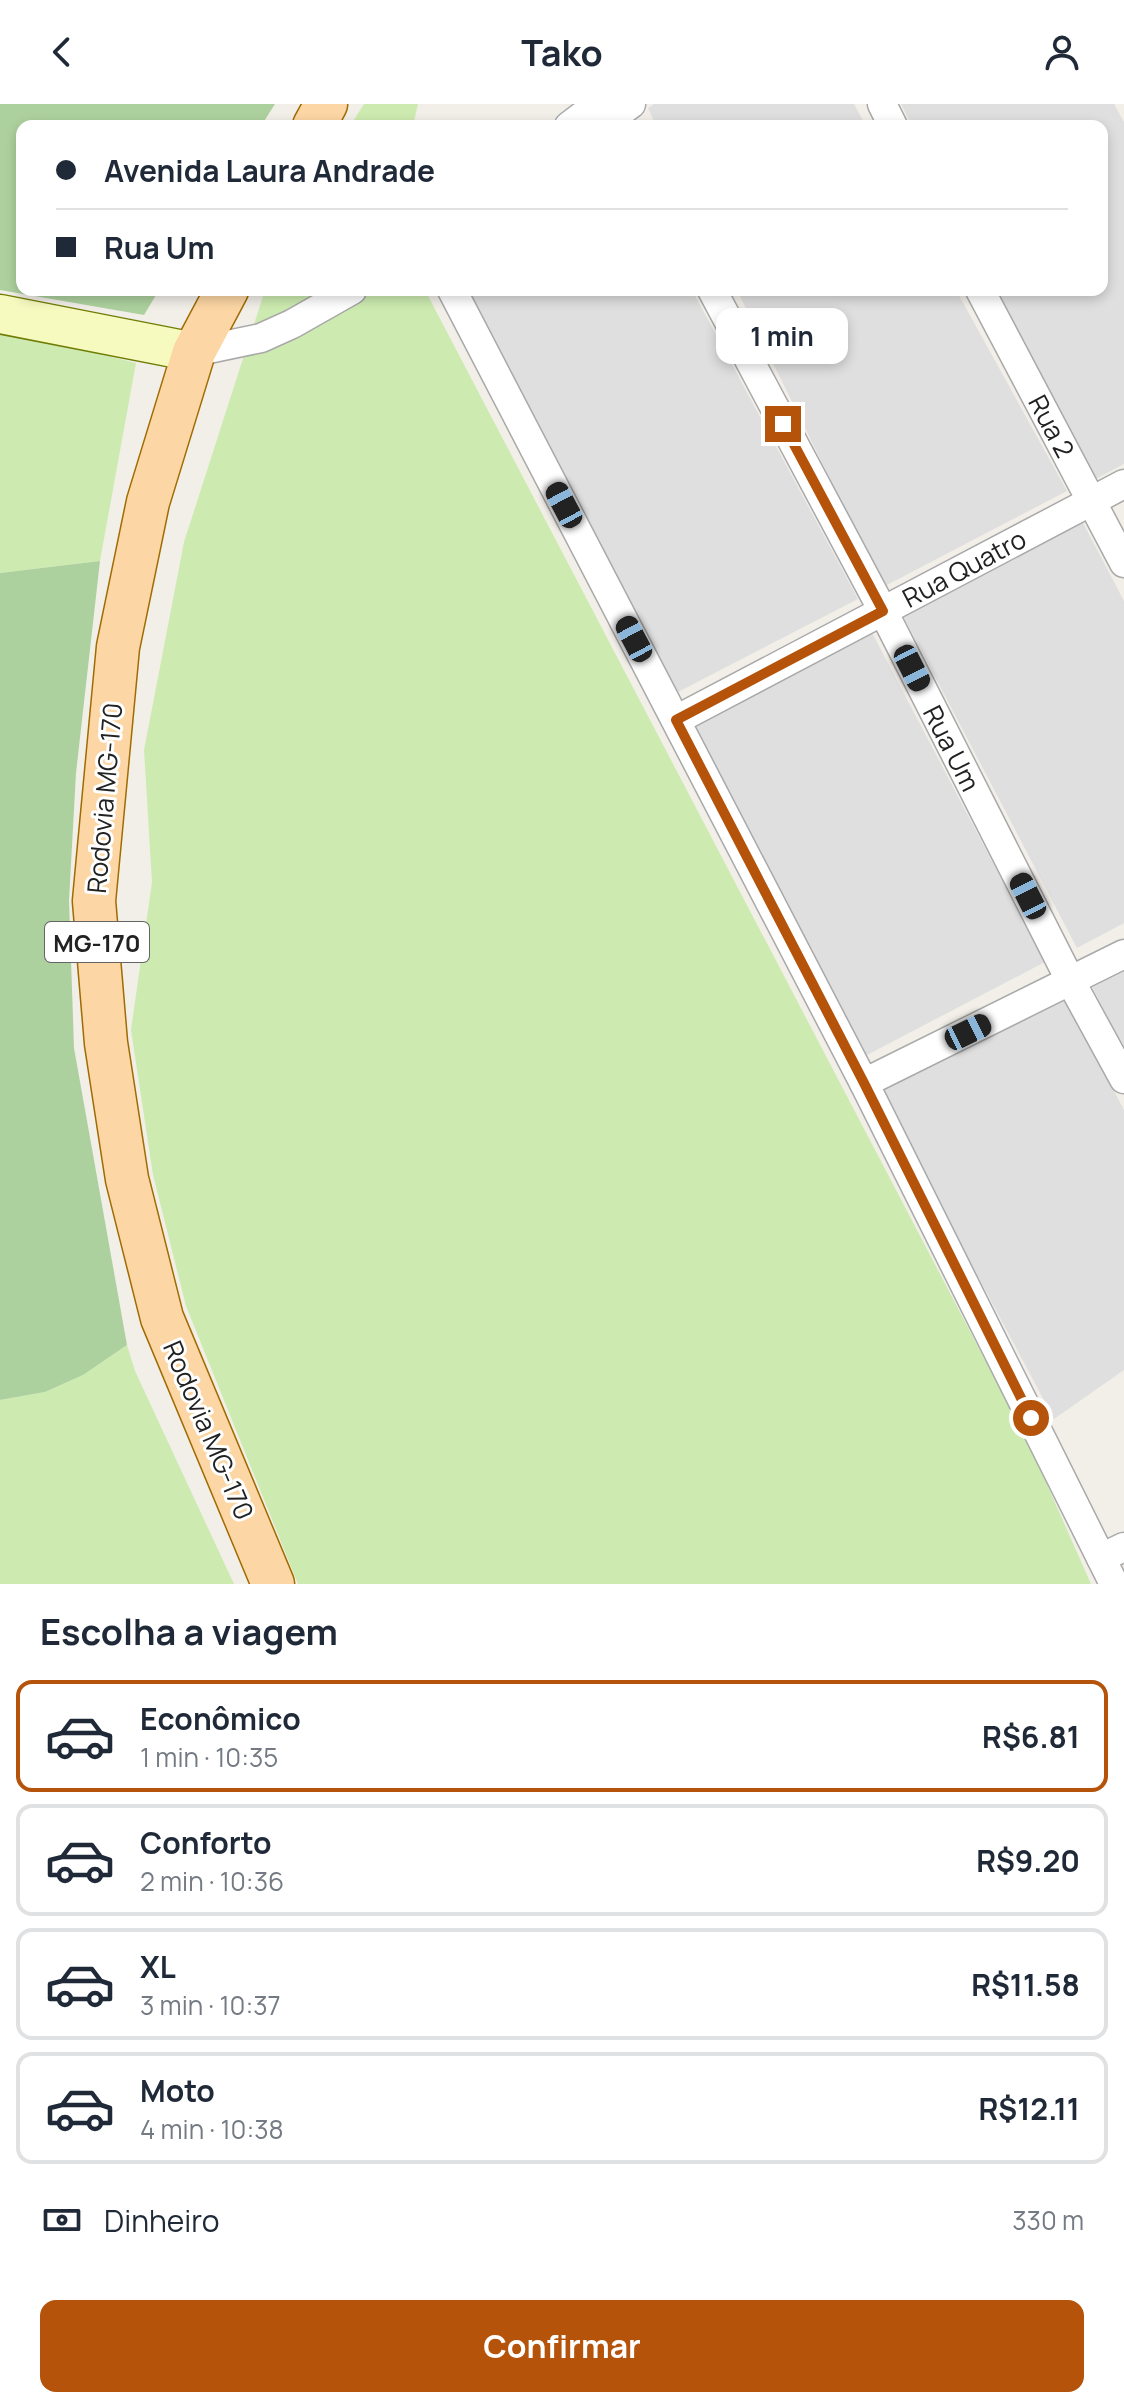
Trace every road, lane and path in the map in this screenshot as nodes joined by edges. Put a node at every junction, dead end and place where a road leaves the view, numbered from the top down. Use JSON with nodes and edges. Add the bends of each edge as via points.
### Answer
{"nodes":[{"id":1,"x":614,"y":113,"type":"edge"},
{"id":2,"x":590,"y":120,"type":"edge"},
{"id":3,"x":224,"y":296,"type":"edge"},
{"id":4,"x":341,"y":296,"type":"edge"},
{"id":5,"x":455,"y":296,"type":"edge"},
{"id":6,"x":715,"y":296,"type":"edge"},
{"id":7,"x":983,"y":296,"type":"edge"},
{"id":8,"x":0,"y":314,"type":"edge"},
{"id":9,"x":194,"y":352,"type":"junction"},
{"id":10,"x":1124,"y":484,"type":"edge"},
{"id":11,"x":1092,"y":501,"type":"junction"},
{"id":12,"x":1124,"y":563,"type":"edge"},
{"id":13,"x":883,"y":611,"type":"junction"},
{"id":14,"x":676,"y":720,"type":"junction"},
{"id":15,"x":1124,"y":954,"type":"edge"},
{"id":16,"x":1071,"y":982,"type":"junction"},
{"id":17,"x":1124,"y":1079,"type":"edge"},
{"id":18,"x":864,"y":1083,"type":"junction"},
{"id":19,"x":1113,"y":1553,"type":"edge"},
{"id":20,"x":273,"y":1584,"type":"edge"},
{"id":21,"x":1114,"y":1584,"type":"edge"}],
"edges":[{"from":1,"to":2,"type":"street"},
{"from":3,"to":9,"type":"main road","name":"Rodovia MG-170","number":"MG-170"},
{"from":4,"to":9,"type":"street","via":[[261,338]]},
{"from":5,"to":14,"type":"street"},
{"from":6,"to":13,"type":"street","name":"Rua Um"},
{"from":7,"to":11,"type":"street","name":"Rua 2"},
{"from":8,"to":9,"type":"street"},
{"from":9,"to":20,"type":"main road","name":"Rodovia MG-170","number":"MG-170","via":[[148,502],[118,647],[94,901],[106,1043],[127,1179],[162,1318]]},
{"from":10,"to":11,"type":"street","name":"Rua Quatro"},
{"from":11,"to":12,"type":"street","name":"Rua 2"},
{"from":11,"to":13,"type":"street","name":"Rua Quatro"},
{"from":13,"to":14,"type":"street","name":"Rua Quatro"},
{"from":13,"to":16,"type":"street","name":"Rua Um"},
{"from":14,"to":18,"type":"street"},
{"from":15,"to":16,"type":"street"},
{"from":16,"to":17,"type":"street","name":"Rua Um"},
{"from":16,"to":18,"type":"street"},
{"from":18,"to":19,"type":"street"},
{"from":19,"to":21,"type":"street"}]}
